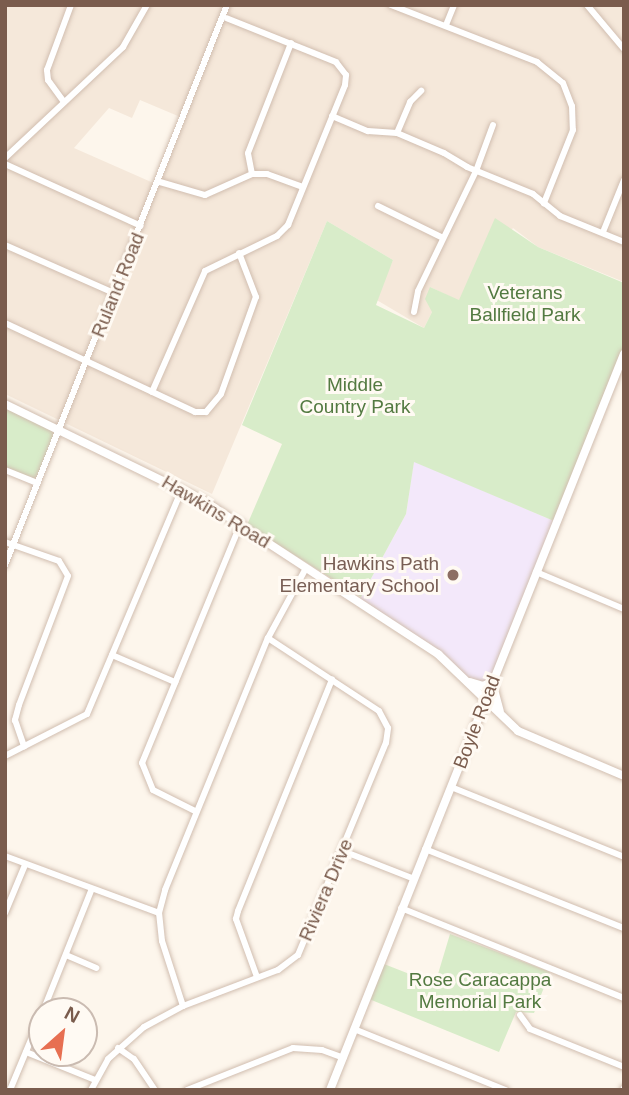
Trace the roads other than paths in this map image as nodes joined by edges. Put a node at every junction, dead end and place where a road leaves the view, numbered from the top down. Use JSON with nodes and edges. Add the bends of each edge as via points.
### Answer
{"nodes":[{"id":1,"x":71,"y":5,"type":"edge"},
{"id":2,"x":147,"y":5,"type":"edge"},
{"id":3,"x":227,"y":5,"type":"edge"},
{"id":4,"x":391,"y":5,"type":"edge"},
{"id":5,"x":454,"y":5,"type":"edge"},
{"id":6,"x":587,"y":5,"type":"edge"},
{"id":7,"x":226,"y":18,"type":"junction"},
{"id":8,"x":446,"y":25,"type":"junction"},
{"id":9,"x":291,"y":43,"type":"junction"},
{"id":10,"x":624,"y":49,"type":"edge"},
{"id":11,"x":421,"y":91,"type":"dead end"},
{"id":12,"x":64,"y":102,"type":"junction"},
{"id":13,"x":332,"y":116,"type":"junction"},
{"id":14,"x":493,"y":125,"type":"dead end"},
{"id":15,"x":397,"y":133,"type":"junction"},
{"id":16,"x":5,"y":158,"type":"edge"},
{"id":17,"x":5,"y":164,"type":"edge"},
{"id":18,"x":476,"y":171,"type":"junction"},
{"id":19,"x":252,"y":174,"type":"junction"},
{"id":20,"x":624,"y":180,"type":"edge"},
{"id":21,"x":160,"y":182,"type":"junction"},
{"id":22,"x":302,"y":187,"type":"junction"},
{"id":23,"x":544,"y":203,"type":"junction"},
{"id":24,"x":378,"y":206,"type":"dead end"},
{"id":25,"x":141,"y":226,"type":"junction"},
{"id":26,"x":603,"y":232,"type":"junction"},
{"id":27,"x":443,"y":238,"type":"junction"},
{"id":28,"x":624,"y":242,"type":"edge"},
{"id":29,"x":5,"y":245,"type":"edge"},
{"id":30,"x":239,"y":253,"type":"junction"},
{"id":31,"x":114,"y":293,"type":"junction"},
{"id":32,"x":414,"y":312,"type":"dead end"},
{"id":33,"x":5,"y":323,"type":"edge"},
{"id":34,"x":624,"y":354,"type":"edge"},
{"id":35,"x":89,"y":359,"type":"junction"},
{"id":36,"x":621,"y":369,"type":"edge"},
{"id":37,"x":152,"y":392,"type":"junction"},
{"id":38,"x":5,"y":404,"type":"edge"},
{"id":39,"x":60,"y":429,"type":"junction"},
{"id":40,"x":5,"y":470,"type":"edge"},
{"id":41,"x":38,"y":483,"type":"junction"},
{"id":42,"x":182,"y":489,"type":"junction"},
{"id":43,"x":241,"y":523,"type":"junction"},
{"id":44,"x":5,"y":542,"type":"edge"},
{"id":45,"x":13,"y":545,"type":"junction"},
{"id":46,"x":5,"y":565,"type":"edge"},
{"id":47,"x":306,"y":568,"type":"junction"},
{"id":48,"x":536,"y":572,"type":"junction"},
{"id":49,"x":624,"y":609,"type":"edge"},
{"id":50,"x":268,"y":638,"type":"junction"},
{"id":51,"x":112,"y":655,"type":"junction"},
{"id":52,"x":332,"y":679,"type":"junction"},
{"id":53,"x":467,"y":681,"type":"junction"},
{"id":54,"x":175,"y":682,"type":"junction"},
{"id":55,"x":492,"y":682,"type":"junction"},
{"id":56,"x":485,"y":698,"type":"junction"},
{"id":57,"x":504,"y":720,"type":"junction"},
{"id":58,"x":475,"y":723,"type":"junction"},
{"id":59,"x":24,"y":746,"type":"junction"},
{"id":60,"x":5,"y":756,"type":"edge"},
{"id":61,"x":624,"y":776,"type":"edge"},
{"id":62,"x":452,"y":787,"type":"junction"},
{"id":63,"x":195,"y":811,"type":"junction"},
{"id":64,"x":425,"y":849,"type":"junction"},
{"id":65,"x":343,"y":851,"type":"junction"},
{"id":66,"x":5,"y":856,"type":"edge"},
{"id":67,"x":624,"y":857,"type":"edge"},
{"id":68,"x":25,"y":864,"type":"junction"},
{"id":69,"x":412,"y":878,"type":"junction"},
{"id":70,"x":90,"y":891,"type":"junction"},
{"id":71,"x":401,"y":908,"type":"junction"},
{"id":72,"x":5,"y":913,"type":"edge"},
{"id":73,"x":159,"y":914,"type":"junction"},
{"id":74,"x":624,"y":928,"type":"edge"},
{"id":75,"x":66,"y":955,"type":"junction"},
{"id":76,"x":96,"y":968,"type":"dead end"},
{"id":77,"x":257,"y":977,"type":"junction"},
{"id":78,"x":48,"y":997,"type":"edge"},
{"id":79,"x":624,"y":998,"type":"edge"},
{"id":80,"x":183,"y":1006,"type":"junction"},
{"id":81,"x":520,"y":1015,"type":"dead end"},
{"id":82,"x":354,"y":1029,"type":"junction"},
{"id":83,"x":28,"y":1047,"type":"edge"},
{"id":84,"x":118,"y":1048,"type":"junction"},
{"id":85,"x":26,"y":1052,"type":"junction"},
{"id":86,"x":344,"y":1058,"type":"junction"},
{"id":87,"x":624,"y":1067,"type":"edge"},
{"id":88,"x":94,"y":1080,"type":"junction"},
{"id":89,"x":332,"y":1089,"type":"edge"},
{"id":90,"x":10,"y":1090,"type":"edge"},
{"id":91,"x":91,"y":1090,"type":"edge"},
{"id":92,"x":155,"y":1090,"type":"edge"},
{"id":93,"x":187,"y":1090,"type":"edge"},
{"id":94,"x":506,"y":1090,"type":"edge"}],
"edges":[{"from":1,"to":12,"type":"street","via":[[47,70],[48,80]]},
{"from":2,"to":12,"type":"street","via":[[123,47]]},
{"from":3,"to":7,"type":"street","name":"Ruland Road"},
{"from":4,"to":8,"type":"street"},
{"from":5,"to":8,"type":"street"},
{"from":6,"to":10,"type":"street"},
{"from":7,"to":9,"type":"street"},
{"from":7,"to":21,"type":"street","name":"Ruland Road"},
{"from":8,"to":23,"type":"street","via":[[537,62],[563,83],[572,106],[573,130]]},
{"from":9,"to":13,"type":"street","via":[[342,67],[345,85]]},
{"from":9,"to":19,"type":"street","via":[[248,153]]},
{"from":11,"to":15,"type":"street","via":[[410,102]]},
{"from":12,"to":16,"type":"street"},
{"from":13,"to":15,"type":"street","via":[[368,131]]},
{"from":13,"to":22,"type":"street"},
{"from":14,"to":18,"type":"street"},
{"from":15,"to":18,"type":"street"},
{"from":17,"to":25,"type":"street"},
{"from":18,"to":23,"type":"street"},
{"from":18,"to":27,"type":"street"},
{"from":19,"to":21,"type":"street","via":[[205,195]]},
{"from":19,"to":22,"type":"street","via":[[279,177]]},
{"from":20,"to":26,"type":"street"},
{"from":21,"to":25,"type":"street","name":"Ruland Road"},
{"from":22,"to":30,"type":"street","via":[[283,231]]},
{"from":23,"to":26,"type":"street","via":[[560,216]]},
{"from":24,"to":27,"type":"street"},
{"from":25,"to":31,"type":"street","name":"Ruland Road"},
{"from":26,"to":28,"type":"street"},
{"from":27,"to":32,"type":"street"},
{"from":29,"to":31,"type":"street"},
{"from":30,"to":37,"type":"street","via":[[205,271],[195,285]]},
{"from":30,"to":37,"type":"street","via":[[256,297],[217,403],[200,413]]},
{"from":31,"to":35,"type":"street","name":"Ruland Road"},
{"from":33,"to":35,"type":"street"},
{"from":34,"to":36,"type":"street","name":"Boyle Road"},
{"from":35,"to":37,"type":"street"},
{"from":35,"to":39,"type":"street","name":"Ruland Road"},
{"from":36,"to":48,"type":"street","name":"Boyle Road"},
{"from":38,"to":39,"type":"street","name":"Hawkins Road"},
{"from":39,"to":41,"type":"street","name":"Ruland Road"},
{"from":39,"to":42,"type":"street","name":"Hawkins Road"},
{"from":40,"to":41,"type":"street"},
{"from":41,"to":45,"type":"street","name":"Ruland Road"},
{"from":42,"to":43,"type":"street","name":"Hawkins Road"},
{"from":42,"to":51,"type":"street"},
{"from":43,"to":47,"type":"street","name":"Hawkins Road"},
{"from":43,"to":54,"type":"street"},
{"from":44,"to":45,"type":"street"},
{"from":45,"to":46,"type":"street","name":"Ruland Road"},
{"from":45,"to":59,"type":"street","via":[[59,561],[68,576],[15,720]]},
{"from":47,"to":50,"type":"street"},
{"from":47,"to":53,"type":"street","name":"Hawkins Road","via":[[438,654]]},
{"from":48,"to":49,"type":"street"},
{"from":48,"to":55,"type":"street","name":"Boyle Road"},
{"from":50,"to":52,"type":"street","name":"Riviera Drive"},
{"from":50,"to":63,"type":"street"},
{"from":51,"to":54,"type":"street"},
{"from":51,"to":59,"type":"street","via":[[87,714]]},
{"from":52,"to":65,"type":"street","name":"Riviera Drive","via":[[379,711],[388,728],[386,744]]},
{"from":52,"to":77,"type":"street","via":[[238,911],[236,919]]},
{"from":53,"to":55,"type":"street","via":[[483,686]]},
{"from":53,"to":56,"type":"street","name":"Hawkins Road"},
{"from":54,"to":63,"type":"street","via":[[142,763],[153,790]]},
{"from":55,"to":56,"type":"street","name":"Boyle Road"},
{"from":55,"to":57,"type":"street"},
{"from":56,"to":57,"type":"street","name":"Hawkins Road"},
{"from":56,"to":58,"type":"street","name":"Boyle Road"},
{"from":57,"to":58,"type":"street","via":[[492,715]]},
{"from":57,"to":61,"type":"street","name":"Hawkins Road","via":[[529,738]]},
{"from":58,"to":62,"type":"street","name":"Boyle Road"},
{"from":59,"to":60,"type":"street"},
{"from":62,"to":64,"type":"street","name":"Boyle Road"},
{"from":62,"to":67,"type":"street"},
{"from":63,"to":73,"type":"street"},
{"from":64,"to":69,"type":"street","name":"Boyle Road"},
{"from":64,"to":74,"type":"street"},
{"from":65,"to":69,"type":"street"},
{"from":65,"to":77,"type":"street","name":"Riviera Drive","via":[[298,955],[278,970]]},
{"from":66,"to":68,"type":"street"},
{"from":68,"to":70,"type":"street"},
{"from":68,"to":72,"type":"street"},
{"from":69,"to":71,"type":"street","name":"Boyle Road"},
{"from":70,"to":73,"type":"street"},
{"from":70,"to":75,"type":"street"},
{"from":71,"to":79,"type":"street"},
{"from":71,"to":82,"type":"street","name":"Boyle Road"},
{"from":73,"to":80,"type":"street","via":[[164,953]]},
{"from":75,"to":76,"type":"street"},
{"from":75,"to":78,"type":"street"},
{"from":77,"to":80,"type":"street","name":"Riviera Drive"},
{"from":80,"to":84,"type":"street","name":"Riviera Drive","via":[[144,1027]]},
{"from":81,"to":87,"type":"street","via":[[530,1029]]},
{"from":82,"to":86,"type":"street","name":"Boyle Road"},
{"from":82,"to":94,"type":"street"},
{"from":83,"to":85,"type":"street"},
{"from":84,"to":88,"type":"street","name":"Riviera Drive"},
{"from":84,"to":92,"type":"street","via":[[134,1059]]},
{"from":85,"to":88,"type":"street"},
{"from":85,"to":90,"type":"street"},
{"from":86,"to":89,"type":"street","name":"Boyle Road"},
{"from":86,"to":93,"type":"street","via":[[322,1050],[293,1048]]},
{"from":88,"to":91,"type":"street","name":"Riviera Drive"}]}
